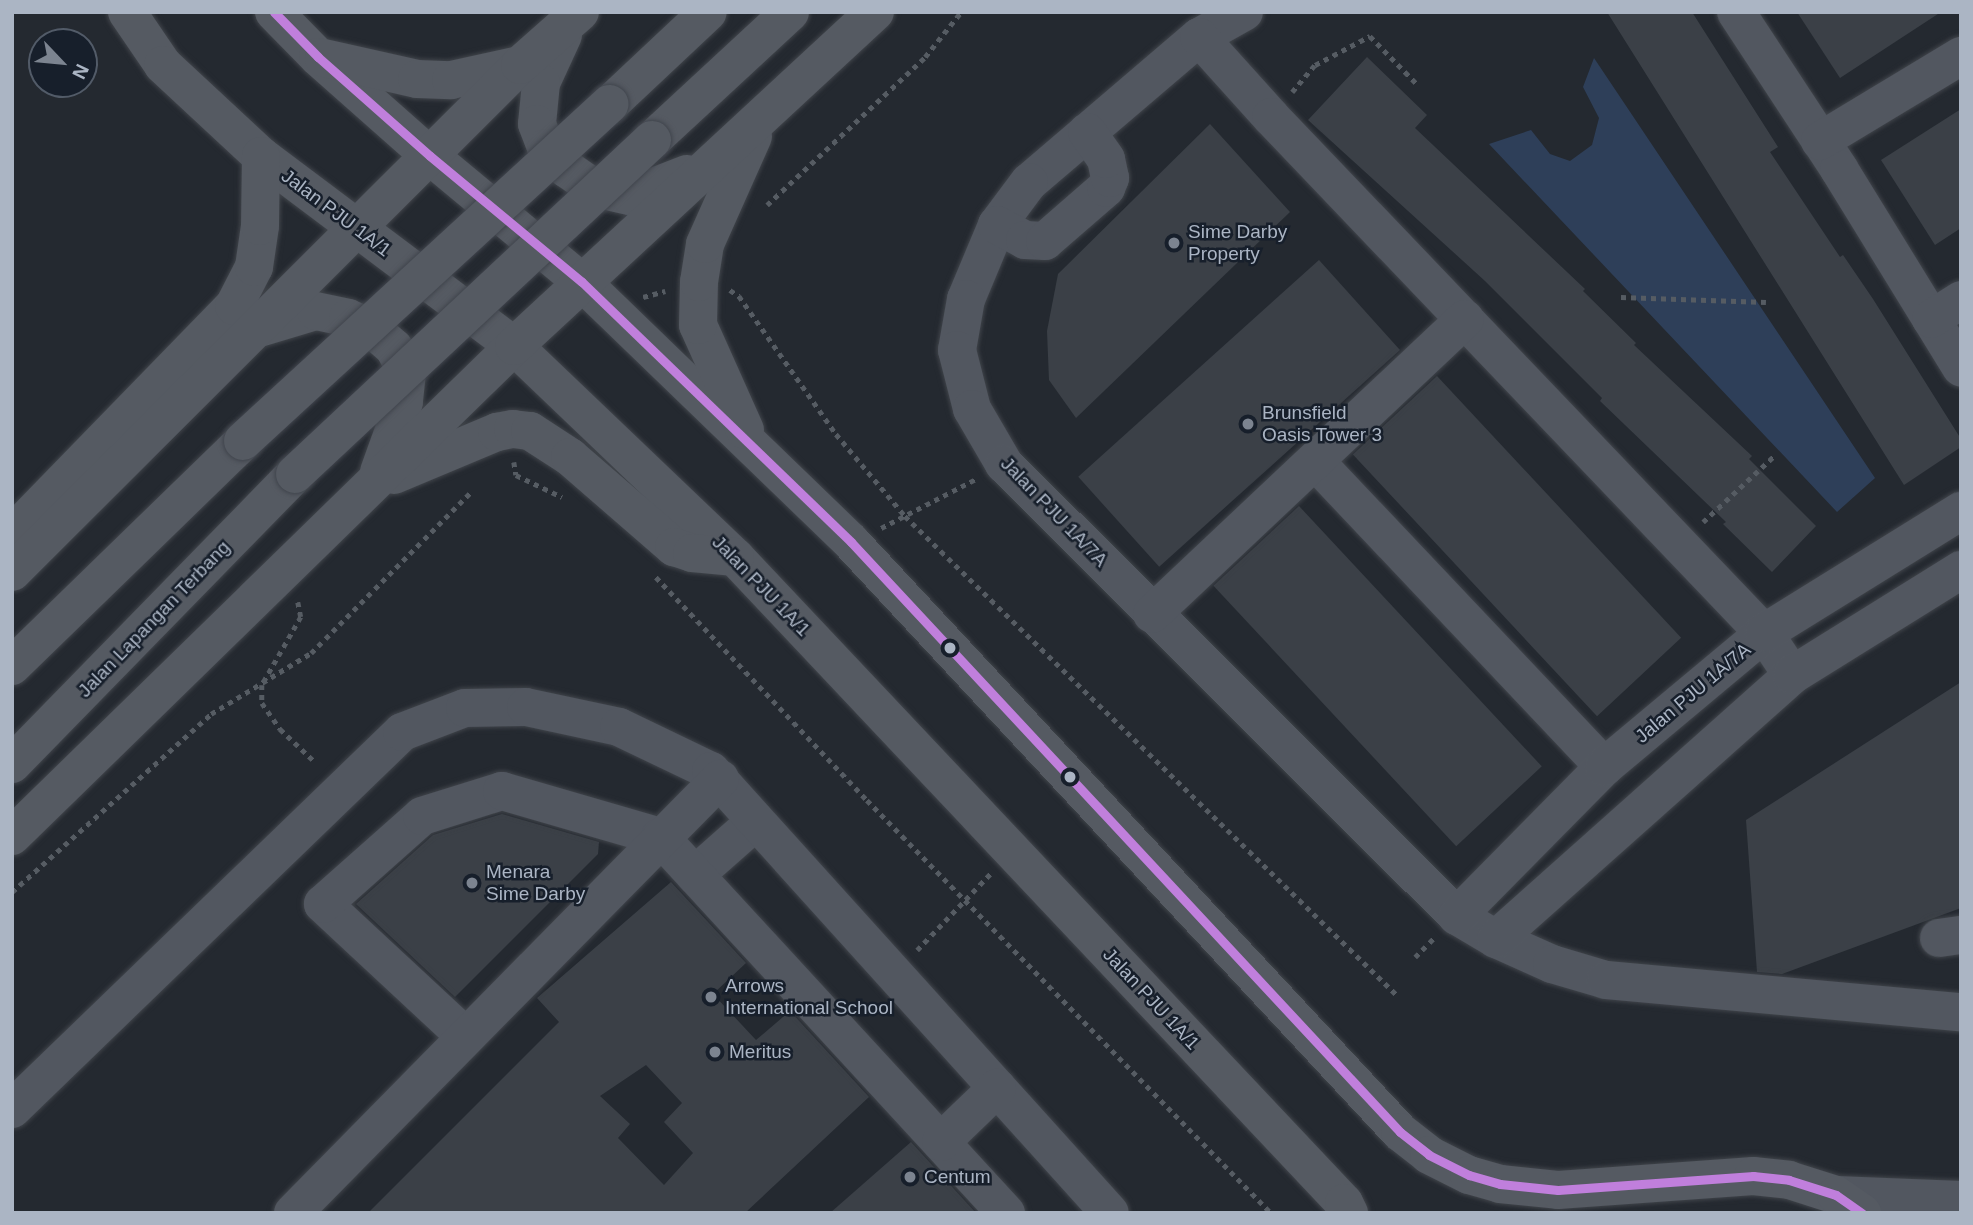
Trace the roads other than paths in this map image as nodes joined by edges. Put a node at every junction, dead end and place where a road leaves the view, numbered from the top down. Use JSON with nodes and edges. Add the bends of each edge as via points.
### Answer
{"nodes":[{"id":1,"x":127,"y":12,"type":"edge"},
{"id":2,"x":274,"y":12,"type":"edge"},
{"id":3,"x":708,"y":12,"type":"edge"},
{"id":4,"x":790,"y":12,"type":"edge"},
{"id":5,"x":875,"y":12,"type":"edge"},
{"id":6,"x":1244,"y":12,"type":"edge"},
{"id":7,"x":1736,"y":12,"type":"edge"},
{"id":8,"x":574,"y":17,"type":"edge"},
{"id":9,"x":1199,"y":37,"type":"junction"},
{"id":10,"x":1961,"y":56,"type":"edge"},
{"id":11,"x":318,"y":57,"type":"junction"},
{"id":12,"x":520,"y":65,"type":"junction"},
{"id":13,"x":763,"y":115,"type":"junction"},
{"id":14,"x":1087,"y":132,"type":"junction"},
{"id":15,"x":1820,"y":141,"type":"junction"},
{"id":16,"x":261,"y":156,"type":"junction"},
{"id":17,"x":430,"y":156,"type":"junction"},
{"id":18,"x":711,"y":163,"type":"junction"},
{"id":19,"x":998,"y":225,"type":"junction"},
{"id":20,"x":356,"y":229,"type":"junction"},
{"id":21,"x":594,"y":294,"type":"junction"},
{"id":22,"x":1946,"y":309,"type":"edge"},
{"id":23,"x":1465,"y":319,"type":"junction"},
{"id":24,"x":257,"y":328,"type":"junction"},
{"id":25,"x":514,"y":346,"type":"junction"},
{"id":26,"x":1961,"y":367,"type":"edge"},
{"id":27,"x":754,"y":450,"type":"junction"},
{"id":28,"x":1315,"y":461,"type":"junction"},
{"id":29,"x":373,"y":484,"type":"junction"},
{"id":30,"x":1961,"y":511,"type":"edge"},
{"id":31,"x":12,"y":534,"type":"edge"},
{"id":32,"x":735,"y":557,"type":"junction"},
{"id":33,"x":1961,"y":570,"type":"edge"},
{"id":34,"x":12,"y":572,"type":"edge"},
{"id":35,"x":1152,"y":614,"type":"junction"},
{"id":36,"x":1764,"y":633,"type":"junction"},
{"id":37,"x":12,"y":666,"type":"edge"},
{"id":38,"x":1792,"y":675,"type":"junction"},
{"id":39,"x":12,"y":764,"type":"edge"},
{"id":40,"x":1604,"y":767,"type":"junction"},
{"id":41,"x":720,"y":779,"type":"junction"},
{"id":42,"x":757,"y":821,"type":"junction"},
{"id":43,"x":12,"y":836,"type":"edge"},
{"id":44,"x":660,"y":837,"type":"junction"},
{"id":45,"x":695,"y":875,"type":"junction"},
{"id":46,"x":1457,"y":916,"type":"junction"},
{"id":47,"x":1496,"y":939,"type":"junction"},
{"id":48,"x":1961,"y":1012,"type":"edge"},
{"id":49,"x":465,"y":1036,"type":"junction"},
{"id":50,"x":997,"y":1088,"type":"junction"},
{"id":51,"x":12,"y":1109,"type":"edge"},
{"id":52,"x":941,"y":1142,"type":"junction"},
{"id":53,"x":1961,"y":1200,"type":"edge"},
{"id":54,"x":1849,"y":1204,"type":"edge"},
{"id":55,"x":293,"y":1213,"type":"edge"},
{"id":56,"x":1006,"y":1213,"type":"edge"},
{"id":57,"x":1110,"y":1213,"type":"edge"},
{"id":58,"x":1349,"y":1213,"type":"edge"}],
"edges":[{"from":1,"to":16,"type":"main road","name":"Jalan PJU 1A/1","via":[[163,65]]},
{"from":2,"to":11,"type":"main road"},
{"from":3,"to":37,"type":"main road","bridge":true,"via":[[243,441]]},
{"from":4,"to":39,"type":"main road","name":"Jalan Lapangan Terbang","bridge":true,"via":[[295,474]]},
{"from":5,"to":13,"type":"main road"},
{"from":6,"to":9,"type":"street","name":"Jalan PJU 1A/7A"},
{"from":7,"to":15,"type":"street"},
{"from":8,"to":12,"type":"main road"},
{"from":8,"to":18,"type":"main road","via":[[541,83],[537,124],[546,148],[594,188],[630,196]]},
{"from":9,"to":14,"type":"street","name":"Jalan PJU 1A/7A"},
{"from":9,"to":23,"type":"street"},
{"from":10,"to":15,"type":"street"},
{"from":11,"to":12,"type":"main road","via":[[417,79],[451,80]]},
{"from":11,"to":17,"type":"main road"},
{"from":12,"to":17,"type":"main road"},
{"from":13,"to":18,"type":"main road"},
{"from":13,"to":27,"type":"main road","via":[[705,244],[699,282],[698,325]]},
{"from":14,"to":19,"type":"street","name":"Jalan PJU 1A/7A","via":[[1028,182]]},
{"from":14,"to":19,"type":"street","via":[[1106,159],[1110,178],[1106,188],[1045,241],[1025,240]]},
{"from":15,"to":22,"type":"street"},
{"from":16,"to":20,"type":"main road","name":"Jalan PJU 1A/1"},
{"from":16,"to":31,"type":"main road","via":[[254,267],[234,306]]},
{"from":17,"to":20,"type":"main road"},
{"from":17,"to":21,"type":"main road"},
{"from":18,"to":21,"type":"main road"},
{"from":19,"to":35,"type":"street","name":"Jalan PJU 1A/7A","via":[[965,299],[957,350],[972,409],[1004,464]]},
{"from":20,"to":24,"type":"main road"},
{"from":20,"to":25,"type":"main road","name":"Jalan PJU 1A/1"},
{"from":21,"to":25,"type":"main road"},
{"from":21,"to":27,"type":"main road"},
{"from":22,"to":26,"type":"street"},
{"from":23,"to":28,"type":"street"},
{"from":23,"to":36,"type":"street"},
{"from":24,"to":29,"type":"main road","via":[[316,312],[371,328],[394,348],[407,372],[404,402]]},
{"from":24,"to":34,"type":"main road"},
{"from":25,"to":29,"type":"main road"},
{"from":25,"to":32,"type":"main road","name":"Jalan PJU 1A/1"},
{"from":27,"to":54,"type":"main road","via":[[850,542],[1400,1132],[1429,1155],[1500,1184],[1546,1189],[1753,1176],[1789,1180]]},
{"from":28,"to":35,"type":"street"},
{"from":28,"to":40,"type":"street"},
{"from":29,"to":32,"type":"main road","via":[[497,432],[530,431],[570,457],[674,547]]},
{"from":29,"to":43,"type":"main road"},
{"from":30,"to":36,"type":"street","name":"Jalan PJU 1A/7A"},
{"from":32,"to":58,"type":"main road","name":"Jalan PJU 1A/1"},
{"from":33,"to":38,"type":"street"},
{"from":35,"to":46,"type":"street","name":"Jalan PJU 1A/7A"},
{"from":36,"to":38,"type":"street"},
{"from":36,"to":40,"type":"street","name":"Jalan PJU 1A/7A"},
{"from":38,"to":47,"type":"street"},
{"from":40,"to":46,"type":"street","name":"Jalan PJU 1A/7A"},
{"from":41,"to":42,"type":"street"},
{"from":41,"to":44,"type":"street"},
{"from":41,"to":51,"type":"street","via":[[619,727],[526,707],[465,708],[402,732]]},
{"from":42,"to":45,"type":"street"},
{"from":42,"to":50,"type":"street"},
{"from":44,"to":45,"type":"street"},
{"from":44,"to":49,"type":"street"},
{"from":44,"to":49,"type":"street","via":[[502,791],[422,816],[323,904]]},
{"from":45,"to":52,"type":"street"},
{"from":46,"to":47,"type":"street","name":"Jalan PJU 1A/7A"},
{"from":47,"to":48,"type":"street","name":"Jalan PJU 1A/7A","via":[[1552,964],[1606,980]]},
{"from":49,"to":55,"type":"street"},
{"from":50,"to":52,"type":"street"},
{"from":50,"to":57,"type":"street"},
{"from":52,"to":56,"type":"street"},
{"from":53,"to":54,"type":"street"}]}
